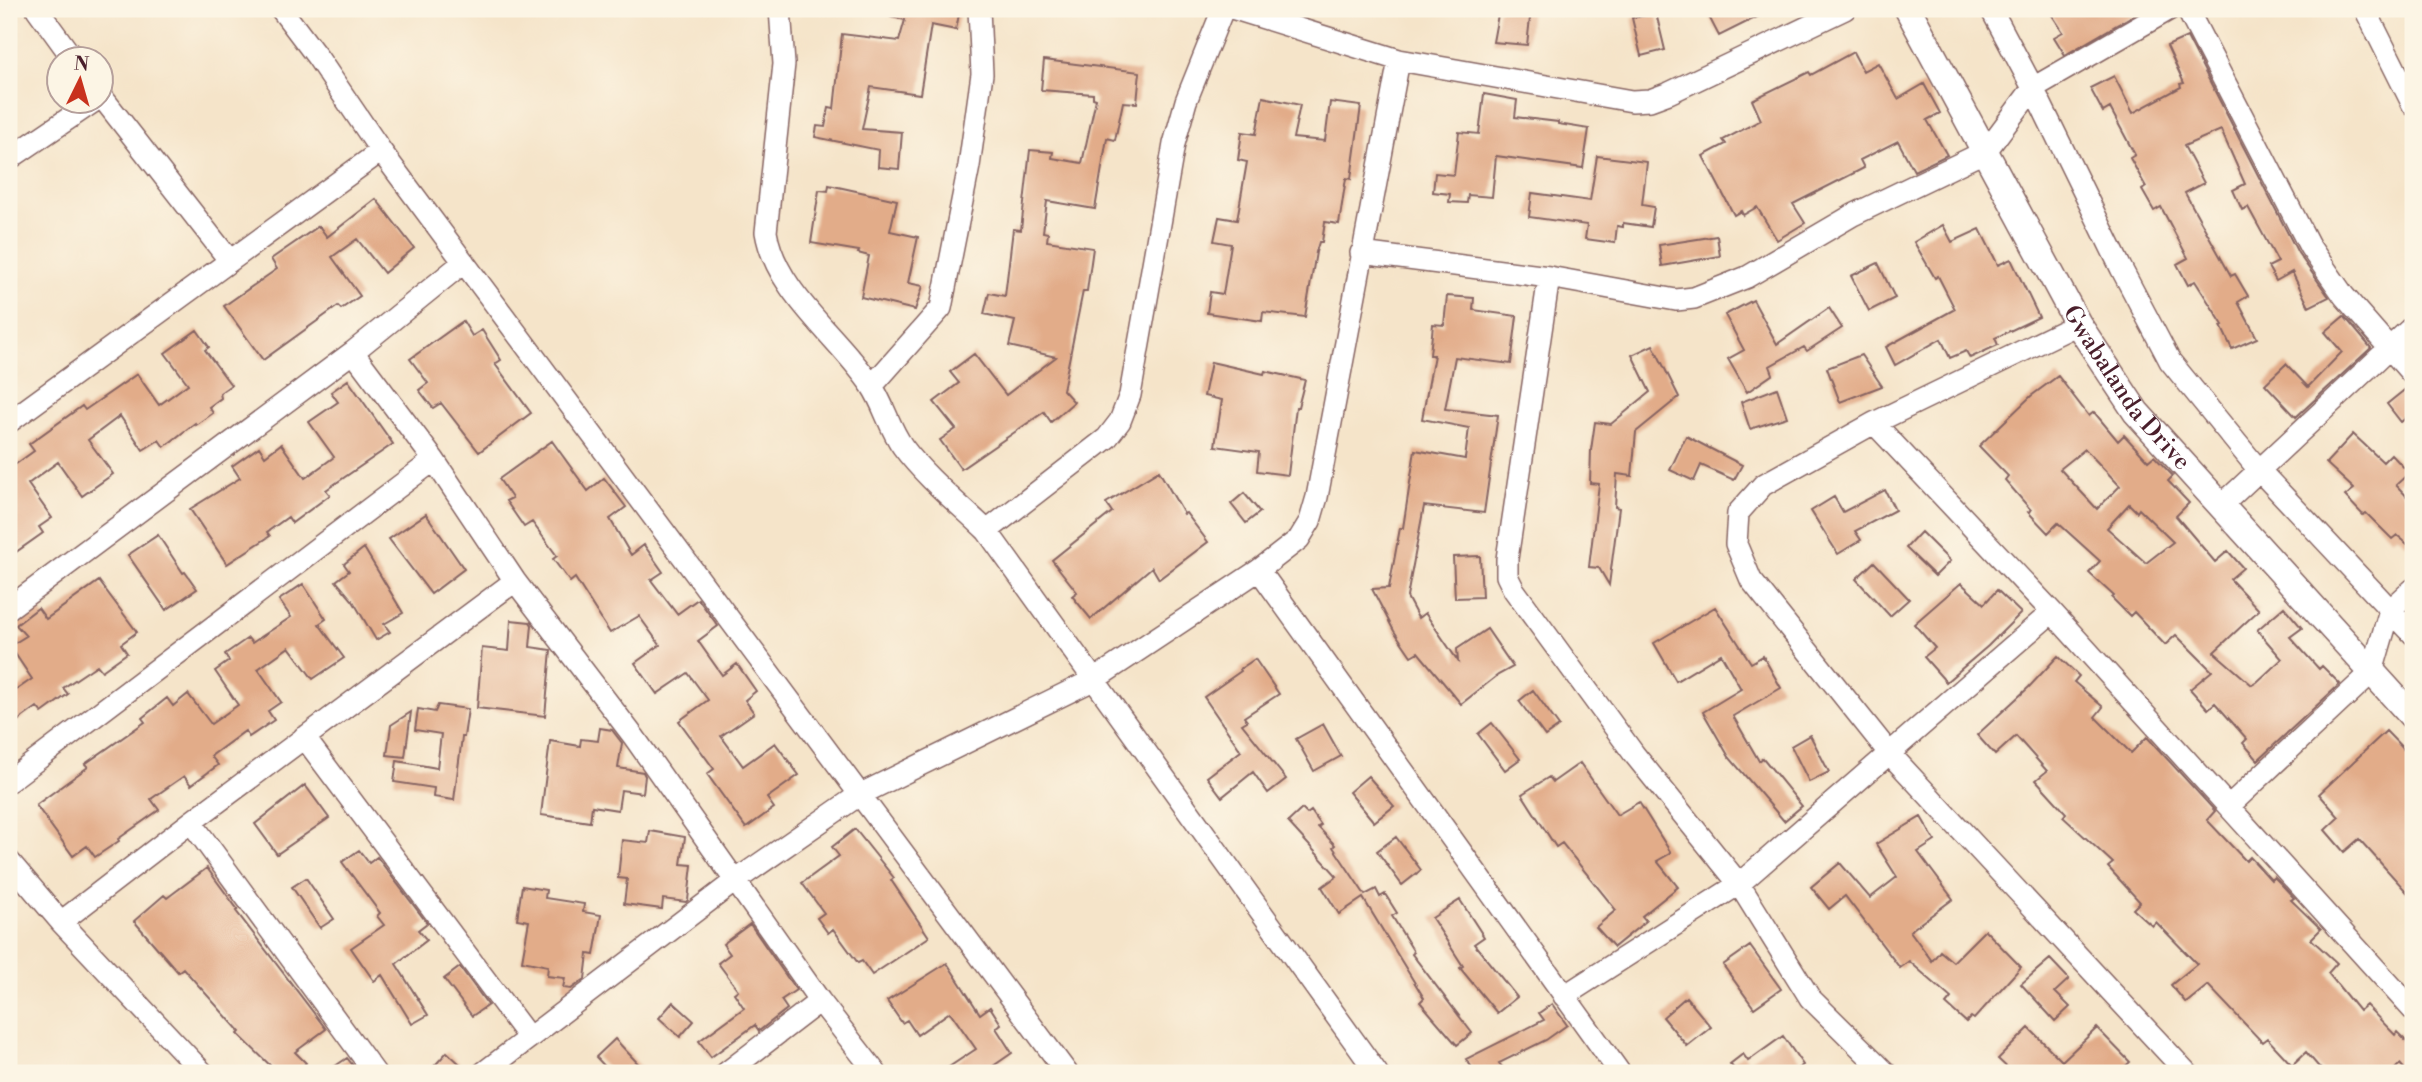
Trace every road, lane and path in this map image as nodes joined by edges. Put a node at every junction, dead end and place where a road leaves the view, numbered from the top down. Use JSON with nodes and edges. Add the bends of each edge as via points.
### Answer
{"nodes":[{"id":1,"x":37,"y":9,"type":"edge"},
{"id":2,"x":281,"y":9,"type":"edge"},
{"id":3,"x":780,"y":9,"type":"edge"},
{"id":4,"x":979,"y":9,"type":"edge"},
{"id":5,"x":1223,"y":9,"type":"edge"},
{"id":6,"x":1235,"y":9,"type":"edge"},
{"id":7,"x":1845,"y":9,"type":"edge"},
{"id":8,"x":1908,"y":9,"type":"edge"},
{"id":9,"x":1991,"y":9,"type":"edge"},
{"id":10,"x":2170,"y":9,"type":"edge"},
{"id":11,"x":2187,"y":9,"type":"edge"},
{"id":12,"x":2365,"y":9,"type":"edge"},
{"id":13,"x":64,"y":46,"type":"edge"},
{"id":14,"x":1399,"y":60,"type":"junction"},
{"id":15,"x":2033,"y":88,"type":"junction"},
{"id":16,"x":2413,"y":105,"type":"edge"},
{"id":17,"x":116,"y":115,"type":"edge"},
{"id":18,"x":72,"y":116,"type":"edge"},
{"id":19,"x":382,"y":151,"type":"junction"},
{"id":20,"x":1986,"y":151,"type":"junction"},
{"id":21,"x":9,"y":159,"type":"edge"},
{"id":22,"x":1361,"y":253,"type":"junction"},
{"id":23,"x":230,"y":261,"type":"junction"},
{"id":24,"x":464,"y":262,"type":"junction"},
{"id":25,"x":1549,"y":277,"type":"junction"},
{"id":26,"x":2078,"y":324,"type":"junction"},
{"id":27,"x":2413,"y":326,"type":"edge"},
{"id":28,"x":2390,"y":350,"type":"junction"},
{"id":29,"x":353,"y":352,"type":"junction"},
{"id":30,"x":2413,"y":375,"type":"edge"},
{"id":31,"x":872,"y":386,"type":"junction"},
{"id":32,"x":9,"y":422,"type":"edge"},
{"id":33,"x":1874,"y":423,"type":"junction"},
{"id":34,"x":434,"y":460,"type":"junction"},
{"id":35,"x":2258,"y":469,"type":"junction"},
{"id":36,"x":2222,"y":505,"type":"junction"},
{"id":37,"x":986,"y":531,"type":"junction"},
{"id":38,"x":1259,"y":570,"type":"junction"},
{"id":39,"x":516,"y":581,"type":"junction"},
{"id":40,"x":2413,"y":589,"type":"edge"},
{"id":41,"x":9,"y":608,"type":"edge"},
{"id":42,"x":2390,"y":610,"type":"junction"},
{"id":43,"x":2052,"y":612,"type":"junction"},
{"id":44,"x":2413,"y":634,"type":"edge"},
{"id":45,"x":2372,"y":672,"type":"junction"},
{"id":46,"x":1095,"y":680,"type":"junction"},
{"id":47,"x":2413,"y":717,"type":"edge"},
{"id":48,"x":304,"y":737,"type":"junction"},
{"id":49,"x":1889,"y":754,"type":"junction"},
{"id":50,"x":9,"y":781,"type":"edge"},
{"id":51,"x":859,"y":795,"type":"junction"},
{"id":52,"x":2229,"y":806,"type":"junction"},
{"id":53,"x":191,"y":822,"type":"junction"},
{"id":54,"x":9,"y":862,"type":"edge"},
{"id":55,"x":735,"y":881,"type":"junction"},
{"id":56,"x":1738,"y":884,"type":"junction"},
{"id":57,"x":61,"y":922,"type":"junction"},
{"id":58,"x":1564,"y":996,"type":"junction"},
{"id":59,"x":820,"y":1001,"type":"junction"},
{"id":60,"x":2413,"y":1010,"type":"edge"},
{"id":61,"x":529,"y":1038,"type":"junction"},
{"id":62,"x":2175,"y":1070,"type":"edge"},
{"id":63,"x":203,"y":1073,"type":"edge"},
{"id":64,"x":374,"y":1073,"type":"edge"},
{"id":65,"x":483,"y":1073,"type":"edge"},
{"id":66,"x":726,"y":1073,"type":"edge"},
{"id":67,"x":876,"y":1073,"type":"edge"},
{"id":68,"x":1067,"y":1073,"type":"edge"},
{"id":69,"x":1377,"y":1073,"type":"edge"},
{"id":70,"x":1620,"y":1073,"type":"edge"},
{"id":71,"x":1886,"y":1073,"type":"edge"}],
"edges":[{"from":1,"to":13,"type":"street"},
{"from":2,"to":19,"type":"street"},
{"from":3,"to":31,"type":"street","via":[[784,64],[766,232],[769,249],[789,283]]},
{"from":4,"to":31,"type":"street","via":[[982,74],[970,166],[941,309]]},
{"from":5,"to":37,"type":"street","via":[[1174,144],[1130,395],[1120,421],[1107,438]]},
{"from":6,"to":14,"type":"street"},
{"from":7,"to":14,"type":"street","via":[[1650,100],[1632,101]]},
{"from":8,"to":20,"type":"street","name":"Gwabalanda Drive"},
{"from":9,"to":15,"type":"street"},
{"from":10,"to":15,"type":"street"},
{"from":11,"to":28,"type":"street","via":[[2311,247],[2344,296]]},
{"from":12,"to":16,"type":"street"},
{"from":14,"to":22,"type":"street"},
{"from":15,"to":20,"type":"street"},
{"from":15,"to":35,"type":"street","via":[[2170,361]]},
{"from":17,"to":23,"type":"street"},
{"from":18,"to":21,"type":"street"},
{"from":19,"to":23,"type":"street"},
{"from":19,"to":24,"type":"street"},
{"from":20,"to":25,"type":"street","via":[[1853,215],[1748,277],[1695,298],[1676,300]]},
{"from":20,"to":26,"type":"street","name":"Gwabalanda Drive"},
{"from":22,"to":25,"type":"street"},
{"from":22,"to":38,"type":"street","via":[[1310,521],[1299,539]]},
{"from":23,"to":32,"type":"street"},
{"from":24,"to":29,"type":"street"},
{"from":24,"to":51,"type":"street"},
{"from":25,"to":56,"type":"street","via":[[1507,576],[1634,754]]},
{"from":26,"to":33,"type":"street"},
{"from":26,"to":36,"type":"street","name":"Gwabalanda Drive","via":[[2136,412]]},
{"from":27,"to":28,"type":"street"},
{"from":28,"to":30,"type":"street"},
{"from":28,"to":35,"type":"street"},
{"from":29,"to":34,"type":"street"},
{"from":29,"to":41,"type":"street"},
{"from":31,"to":37,"type":"street","via":[[903,447]]},
{"from":33,"to":43,"type":"street"},
{"from":33,"to":49,"type":"street","via":[[1763,485],[1738,513],[1736,544],[1751,580]]},
{"from":34,"to":39,"type":"street"},
{"from":34,"to":50,"type":"street"},
{"from":35,"to":36,"type":"street"},
{"from":35,"to":42,"type":"street"},
{"from":36,"to":45,"type":"street","name":"Gwabalanda Drive"},
{"from":37,"to":46,"type":"street"},
{"from":38,"to":46,"type":"street"},
{"from":38,"to":58,"type":"street"},
{"from":39,"to":48,"type":"street"},
{"from":39,"to":55,"type":"street"},
{"from":40,"to":42,"type":"street"},
{"from":42,"to":44,"type":"street"},
{"from":42,"to":45,"type":"street"},
{"from":43,"to":49,"type":"street"},
{"from":43,"to":52,"type":"street"},
{"from":45,"to":47,"type":"street","name":"Gwabalanda Drive"},
{"from":45,"to":52,"type":"street"},
{"from":46,"to":51,"type":"street"},
{"from":46,"to":69,"type":"street"},
{"from":48,"to":53,"type":"street"},
{"from":48,"to":61,"type":"street"},
{"from":49,"to":56,"type":"street"},
{"from":49,"to":62,"type":"street"},
{"from":51,"to":55,"type":"street"},
{"from":51,"to":68,"type":"street"},
{"from":52,"to":60,"type":"street"},
{"from":53,"to":57,"type":"street"},
{"from":53,"to":64,"type":"street"},
{"from":54,"to":57,"type":"street"},
{"from":55,"to":59,"type":"street"},
{"from":55,"to":61,"type":"street"},
{"from":56,"to":58,"type":"street"},
{"from":56,"to":71,"type":"street","via":[[1810,998]]},
{"from":57,"to":63,"type":"street"},
{"from":58,"to":70,"type":"street"},
{"from":59,"to":66,"type":"street"},
{"from":59,"to":67,"type":"street"},
{"from":61,"to":65,"type":"street"}]}
